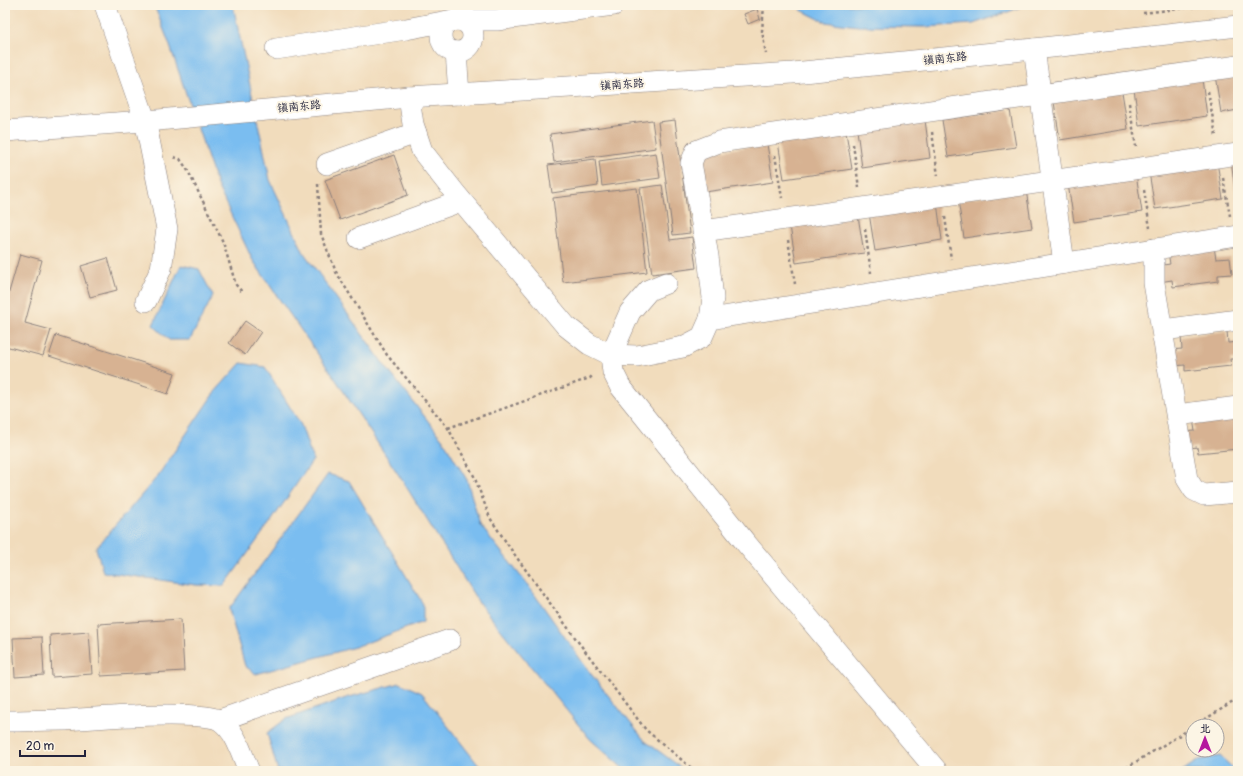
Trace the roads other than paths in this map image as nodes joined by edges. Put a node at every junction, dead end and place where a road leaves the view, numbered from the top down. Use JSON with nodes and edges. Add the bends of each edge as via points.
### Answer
{"nodes":[{"id":1,"x":105,"y":5,"type":"edge"},
{"id":2,"x":614,"y":5,"type":"edge"},
{"id":3,"x":453,"y":12,"type":"edge"},
{"id":4,"x":1238,"y":26,"type":"edge"},
{"id":5,"x":276,"y":49,"type":"dead end"},
{"id":6,"x":1034,"y":49,"type":"junction"},
{"id":7,"x":1238,"y":66,"type":"edge"},
{"id":8,"x":459,"y":94,"type":"junction"},
{"id":9,"x":1040,"y":95,"type":"junction"},
{"id":10,"x":409,"y":97,"type":"junction"},
{"id":11,"x":152,"y":120,"type":"junction"},
{"id":12,"x":5,"y":131,"type":"edge"},
{"id":13,"x":416,"y":133,"type":"junction"},
{"id":14,"x":1238,"y":154,"type":"edge"},
{"id":15,"x":327,"y":164,"type":"road end"},
{"id":16,"x":1052,"y":181,"type":"junction"},
{"id":17,"x":461,"y":201,"type":"junction"},
{"id":18,"x":704,"y":231,"type":"junction"},
{"id":19,"x":1238,"y":236,"type":"edge"},
{"id":20,"x":359,"y":238,"type":"dead end"},
{"id":21,"x":1154,"y":249,"type":"junction"},
{"id":22,"x":1064,"y":263,"type":"junction"},
{"id":23,"x":666,"y":283,"type":"dead end"},
{"id":24,"x":146,"y":301,"type":"dead end"},
{"id":25,"x":710,"y":320,"type":"junction"},
{"id":26,"x":1238,"y":320,"type":"edge"},
{"id":27,"x":1163,"y":330,"type":"junction"},
{"id":28,"x":611,"y":355,"type":"junction"},
{"id":29,"x":1238,"y":406,"type":"edge"},
{"id":30,"x":1177,"y":415,"type":"junction"},
{"id":31,"x":1238,"y":492,"type":"edge"},
{"id":32,"x":450,"y":640,"type":"dead end"},
{"id":33,"x":220,"y":720,"type":"junction"},
{"id":34,"x":5,"y":721,"type":"edge"},
{"id":35,"x":249,"y":771,"type":"edge"},
{"id":36,"x":937,"y":771,"type":"edge"}],
"edges":[{"from":1,"to":11,"type":"street"},
{"from":2,"to":3,"type":"street","via":[[497,20]]},
{"from":3,"to":5,"type":"street","via":[[406,29]]},
{"from":3,"to":8,"type":"street","via":[[468,25],[473,34],[470,45],[456,52]]},
{"from":4,"to":6,"type":"street","name":"镇南东路"},
{"from":6,"to":8,"type":"street","name":"镇南东路","via":[[793,72]]},
{"from":6,"to":9,"type":"street"},
{"from":7,"to":9,"type":"street"},
{"from":8,"to":10,"type":"street","name":"镇南东路"},
{"from":9,"to":16,"type":"street"},
{"from":9,"to":18,"type":"street","via":[[719,142],[696,151],[691,163]]},
{"from":10,"to":11,"type":"street","name":"镇南东路"},
{"from":10,"to":13,"type":"street"},
{"from":11,"to":12,"type":"street","name":"镇南东路"},
{"from":11,"to":24,"type":"street","via":[[152,152],[167,229],[161,269]]},
{"from":13,"to":15,"type":"street"},
{"from":13,"to":17,"type":"street","via":[[422,151]]},
{"from":14,"to":16,"type":"street"},
{"from":16,"to":18,"type":"street"},
{"from":16,"to":22,"type":"street"},
{"from":17,"to":20,"type":"street"},
{"from":17,"to":28,"type":"street","via":[[566,326],[589,344]]},
{"from":18,"to":25,"type":"street","via":[[713,298]]},
{"from":19,"to":21,"type":"street"},
{"from":21,"to":22,"type":"street"},
{"from":21,"to":27,"type":"street","via":[[1154,283]]},
{"from":22,"to":25,"type":"street"},
{"from":23,"to":28,"type":"street","via":[[649,290],[630,312]]},
{"from":25,"to":28,"type":"street","via":[[702,337],[683,347],[637,356]]},
{"from":26,"to":27,"type":"street"},
{"from":27,"to":30,"type":"street"},
{"from":28,"to":36,"type":"street","via":[[613,372],[620,386],[745,542]]},
{"from":29,"to":30,"type":"street"},
{"from":30,"to":31,"type":"street","via":[[1188,479],[1194,490],[1204,495]]},
{"from":32,"to":33,"type":"street"},
{"from":33,"to":34,"type":"street","via":[[199,715],[174,715]]},
{"from":33,"to":35,"type":"street","via":[[233,732]]}]}
